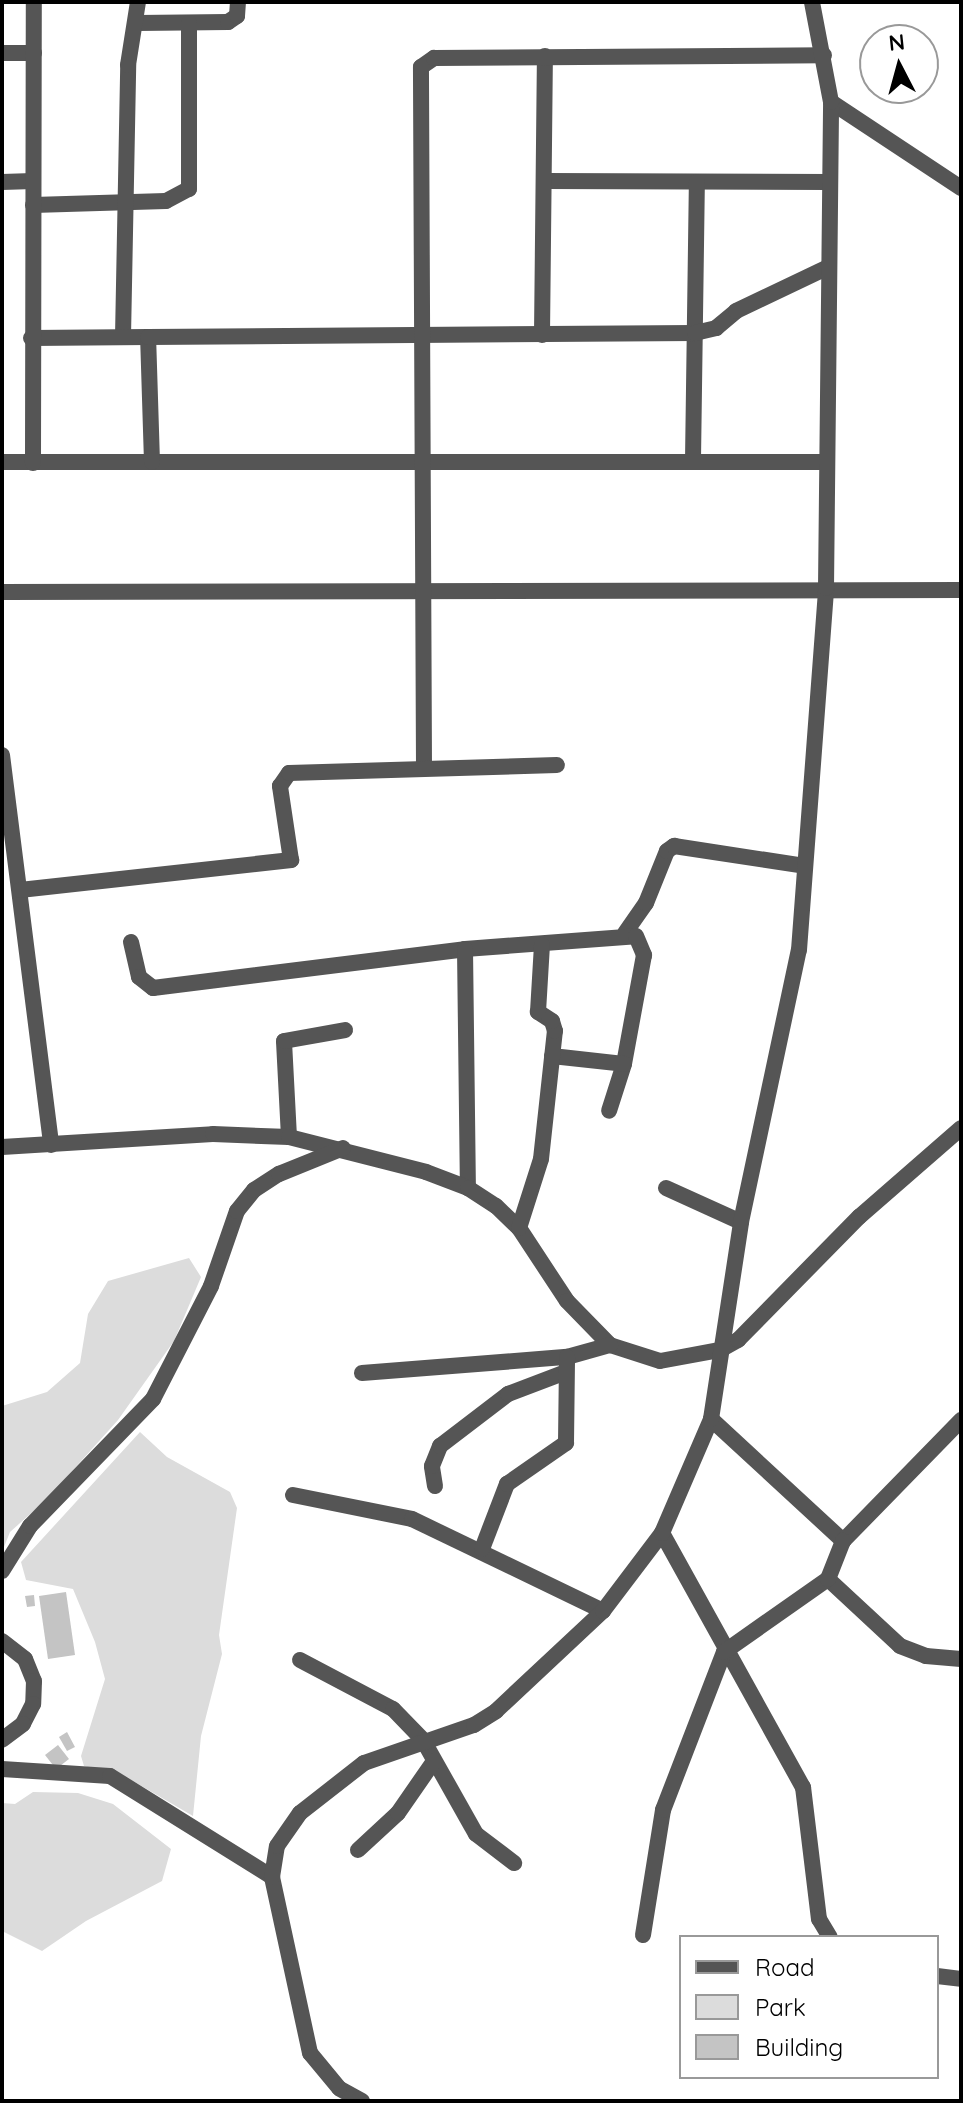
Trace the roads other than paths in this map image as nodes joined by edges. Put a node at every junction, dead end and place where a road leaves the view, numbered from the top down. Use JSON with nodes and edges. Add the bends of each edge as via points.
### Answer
{"nodes":[{"id":1,"x":34,"y":2,"type":"edge"},
{"id":2,"x":138,"y":2,"type":"edge"},
{"id":3,"x":238,"y":2,"type":"edge"},
{"id":4,"x":812,"y":2,"type":"edge"},
{"id":5,"x":138,"y":23,"type":"junction"},
{"id":6,"x":189,"y":23,"type":"junction"},
{"id":7,"x":2,"y":53,"type":"edge"},
{"id":8,"x":34,"y":53,"type":"junction"},
{"id":9,"x":824,"y":55,"type":"junction"},
{"id":10,"x":545,"y":56,"type":"junction"},
{"id":11,"x":831,"y":102,"type":"junction"},
{"id":12,"x":33,"y":181,"type":"junction"},
{"id":13,"x":545,"y":181,"type":"junction"},
{"id":14,"x":2,"y":182,"type":"edge"},
{"id":15,"x":697,"y":182,"type":"junction"},
{"id":16,"x":829,"y":182,"type":"junction"},
{"id":17,"x":961,"y":188,"type":"edge"},
{"id":18,"x":128,"y":202,"type":"junction"},
{"id":19,"x":33,"y":205,"type":"junction"},
{"id":20,"x":826,"y":268,"type":"junction"},
{"id":21,"x":695,"y":333,"type":"junction"},
{"id":22,"x":542,"y":335,"type":"junction"},
{"id":23,"x":419,"y":336,"type":"junction"},
{"id":24,"x":123,"y":337,"type":"junction"},
{"id":25,"x":148,"y":337,"type":"junction"},
{"id":26,"x":31,"y":338,"type":"junction"},
{"id":27,"x":693,"y":460,"type":"junction"},
{"id":28,"x":419,"y":461,"type":"junction"},
{"id":29,"x":2,"y":462,"type":"edge"},
{"id":30,"x":152,"y":462,"type":"junction"},
{"id":31,"x":827,"y":462,"type":"junction"},
{"id":32,"x":33,"y":463,"type":"junction"},
{"id":33,"x":826,"y":588,"type":"junction"},
{"id":34,"x":961,"y":590,"type":"edge"},
{"id":35,"x":2,"y":592,"type":"edge"},
{"id":36,"x":421,"y":592,"type":"junction"},
{"id":37,"x":2,"y":755,"type":"edge"},
{"id":38,"x":557,"y":765,"type":"dead end"},
{"id":39,"x":424,"y":766,"type":"junction"},
{"id":40,"x":804,"y":866,"type":"junction"},
{"id":41,"x":20,"y":890,"type":"junction"},
{"id":42,"x":625,"y":933,"type":"junction"},
{"id":43,"x":131,"y":942,"type":"dead end"},
{"id":44,"x":542,"y":945,"type":"junction"},
{"id":45,"x":465,"y":949,"type":"junction"},
{"id":46,"x":345,"y":1030,"type":"dead end"},
{"id":47,"x":552,"y":1056,"type":"junction"},
{"id":48,"x":624,"y":1064,"type":"junction"},
{"id":49,"x":609,"y":1111,"type":"dead end"},
{"id":50,"x":961,"y":1128,"type":"edge"},
{"id":51,"x":289,"y":1137,"type":"junction"},
{"id":52,"x":51,"y":1145,"type":"junction"},
{"id":53,"x":2,"y":1147,"type":"edge"},
{"id":54,"x":343,"y":1148,"type":"junction"},
{"id":55,"x":468,"y":1188,"type":"junction"},
{"id":56,"x":666,"y":1188,"type":"dead end"},
{"id":57,"x":741,"y":1222,"type":"junction"},
{"id":58,"x":519,"y":1228,"type":"junction"},
{"id":59,"x":610,"y":1345,"type":"junction"},
{"id":60,"x":720,"y":1350,"type":"junction"},
{"id":61,"x":567,"y":1364,"type":"junction"},
{"id":62,"x":362,"y":1373,"type":"dead end"},
{"id":63,"x":711,"y":1419,"type":"junction"},
{"id":64,"x":961,"y":1420,"type":"edge"},
{"id":65,"x":435,"y":1486,"type":"dead end"},
{"id":66,"x":293,"y":1495,"type":"dead end"},
{"id":67,"x":662,"y":1533,"type":"junction"},
{"id":68,"x":843,"y":1541,"type":"junction"},
{"id":69,"x":482,"y":1549,"type":"junction"},
{"id":70,"x":2,"y":1571,"type":"edge"},
{"id":71,"x":828,"y":1579,"type":"junction"},
{"id":72,"x":603,"y":1611,"type":"junction"},
{"id":73,"x":2,"y":1641,"type":"edge"},
{"id":74,"x":724,"y":1652,"type":"junction"},
{"id":75,"x":961,"y":1659,"type":"edge"},
{"id":76,"x":300,"y":1660,"type":"dead end"},
{"id":77,"x":2,"y":1740,"type":"edge"},
{"id":78,"x":423,"y":1740,"type":"junction"},
{"id":79,"x":434,"y":1761,"type":"junction"},
{"id":80,"x":2,"y":1769,"type":"edge"},
{"id":81,"x":358,"y":1850,"type":"dead end"},
{"id":82,"x":514,"y":1863,"type":"dead end"},
{"id":83,"x":272,"y":1877,"type":"junction"},
{"id":84,"x":643,"y":1935,"type":"dead end"},
{"id":85,"x":829,"y":1935,"type":"edge"},
{"id":86,"x":939,"y":1976,"type":"edge"},
{"id":87,"x":961,"y":1979,"type":"edge"},
{"id":88,"x":362,"y":2101,"type":"edge"}],
"edges":[{"from":1,"to":8,"type":"street"},
{"from":2,"to":5,"type":"street"},
{"from":3,"to":6,"type":"street","via":[[234,20]]},
{"from":4,"to":9,"type":"street"},
{"from":5,"to":6,"type":"street"},
{"from":5,"to":18,"type":"street","via":[[128,65]]},
{"from":6,"to":18,"type":"street","via":[[189,189],[166,201]]},
{"from":7,"to":8,"type":"street"},
{"from":8,"to":12,"type":"street"},
{"from":9,"to":10,"type":"street"},
{"from":9,"to":11,"type":"street"},
{"from":10,"to":13,"type":"street"},
{"from":10,"to":23,"type":"street","via":[[434,58],[421,67]]},
{"from":11,"to":16,"type":"street"},
{"from":11,"to":17,"type":"street"},
{"from":12,"to":14,"type":"street"},
{"from":12,"to":19,"type":"street"},
{"from":13,"to":15,"type":"street"},
{"from":13,"to":22,"type":"street"},
{"from":15,"to":16,"type":"street"},
{"from":15,"to":21,"type":"street"},
{"from":16,"to":20,"type":"street"},
{"from":18,"to":19,"type":"street"},
{"from":18,"to":24,"type":"street"},
{"from":19,"to":26,"type":"street"},
{"from":20,"to":21,"type":"street","via":[[736,311],[716,328]]},
{"from":20,"to":31,"type":"street"},
{"from":21,"to":22,"type":"street"},
{"from":21,"to":27,"type":"street"},
{"from":22,"to":23,"type":"street"},
{"from":23,"to":25,"type":"street"},
{"from":23,"to":28,"type":"street"},
{"from":24,"to":25,"type":"street"},
{"from":24,"to":26,"type":"street"},
{"from":25,"to":30,"type":"street"},
{"from":26,"to":32,"type":"street"},
{"from":27,"to":28,"type":"street"},
{"from":27,"to":31,"type":"street"},
{"from":28,"to":30,"type":"street"},
{"from":28,"to":36,"type":"street"},
{"from":29,"to":32,"type":"street"},
{"from":30,"to":32,"type":"street"},
{"from":31,"to":33,"type":"street"},
{"from":33,"to":34,"type":"street"},
{"from":33,"to":36,"type":"street"},
{"from":33,"to":40,"type":"street"},
{"from":35,"to":36,"type":"street"},
{"from":36,"to":39,"type":"street"},
{"from":37,"to":41,"type":"street"},
{"from":38,"to":39,"type":"street"},
{"from":39,"to":41,"type":"street","via":[[300,771],[283,777],[291,860]]},
{"from":40,"to":42,"type":"street","via":[[674,846]]},
{"from":40,"to":57,"type":"street","via":[[799,950]]},
{"from":41,"to":52,"type":"street"},
{"from":42,"to":44,"type":"street"},
{"from":42,"to":48,"type":"street","via":[[636,936],[644,955]]},
{"from":43,"to":45,"type":"street","via":[[139,977],[153,988]]},
{"from":44,"to":45,"type":"street"},
{"from":44,"to":47,"type":"street","via":[[538,1012],[555,1025]]},
{"from":45,"to":55,"type":"street"},
{"from":46,"to":51,"type":"street","via":[[284,1041]]},
{"from":47,"to":48,"type":"street"},
{"from":47,"to":58,"type":"street","via":[[541,1159]]},
{"from":48,"to":49,"type":"street"},
{"from":50,"to":60,"type":"street","via":[[859,1217],[738,1340]]},
{"from":51,"to":52,"type":"street","via":[[213,1134]]},
{"from":51,"to":54,"type":"street"},
{"from":52,"to":53,"type":"street"},
{"from":54,"to":55,"type":"street"},
{"from":54,"to":70,"type":"street","via":[[279,1174],[254,1190],[237,1211],[211,1286],[153,1399],[30,1526]]},
{"from":55,"to":58,"type":"street"},
{"from":56,"to":57,"type":"street"},
{"from":57,"to":60,"type":"street"},
{"from":58,"to":59,"type":"street","via":[[567,1301]]},
{"from":59,"to":60,"type":"street","via":[[660,1361]]},
{"from":59,"to":61,"type":"street"},
{"from":60,"to":63,"type":"street"},
{"from":61,"to":62,"type":"street"},
{"from":61,"to":65,"type":"street","via":[[508,1394],[440,1446],[432,1466]]},
{"from":61,"to":69,"type":"street","via":[[566,1443],[507,1484]]},
{"from":63,"to":67,"type":"street"},
{"from":63,"to":68,"type":"street"},
{"from":64,"to":68,"type":"street"},
{"from":66,"to":69,"type":"street","via":[[387,1510]]},
{"from":67,"to":72,"type":"street"},
{"from":67,"to":74,"type":"street","via":[[697,1590]]},
{"from":68,"to":71,"type":"street"},
{"from":69,"to":72,"type":"street"},
{"from":71,"to":74,"type":"street"},
{"from":71,"to":75,"type":"street","via":[[900,1646],[926,1656]]},
{"from":72,"to":78,"type":"street","via":[[496,1711],[474,1725]]},
{"from":73,"to":77,"type":"street","via":[[25,1659],[34,1681],[33,1704],[23,1724]]},
{"from":74,"to":84,"type":"street","via":[[663,1810]]},
{"from":74,"to":85,"type":"street","via":[[783,1743],[803,1787],[819,1919]]},
{"from":76,"to":78,"type":"street","via":[[383,1701]]},
{"from":78,"to":79,"type":"street"},
{"from":78,"to":83,"type":"street","via":[[364,1763],[300,1813],[277,1846]]},
{"from":79,"to":81,"type":"street","via":[[398,1813]]},
{"from":79,"to":82,"type":"street","via":[[476,1834]]},
{"from":80,"to":83,"type":"street","via":[[110,1776]]},
{"from":83,"to":88,"type":"street","via":[[310,2053],[339,2088]]},
{"from":86,"to":87,"type":"street"}]}
